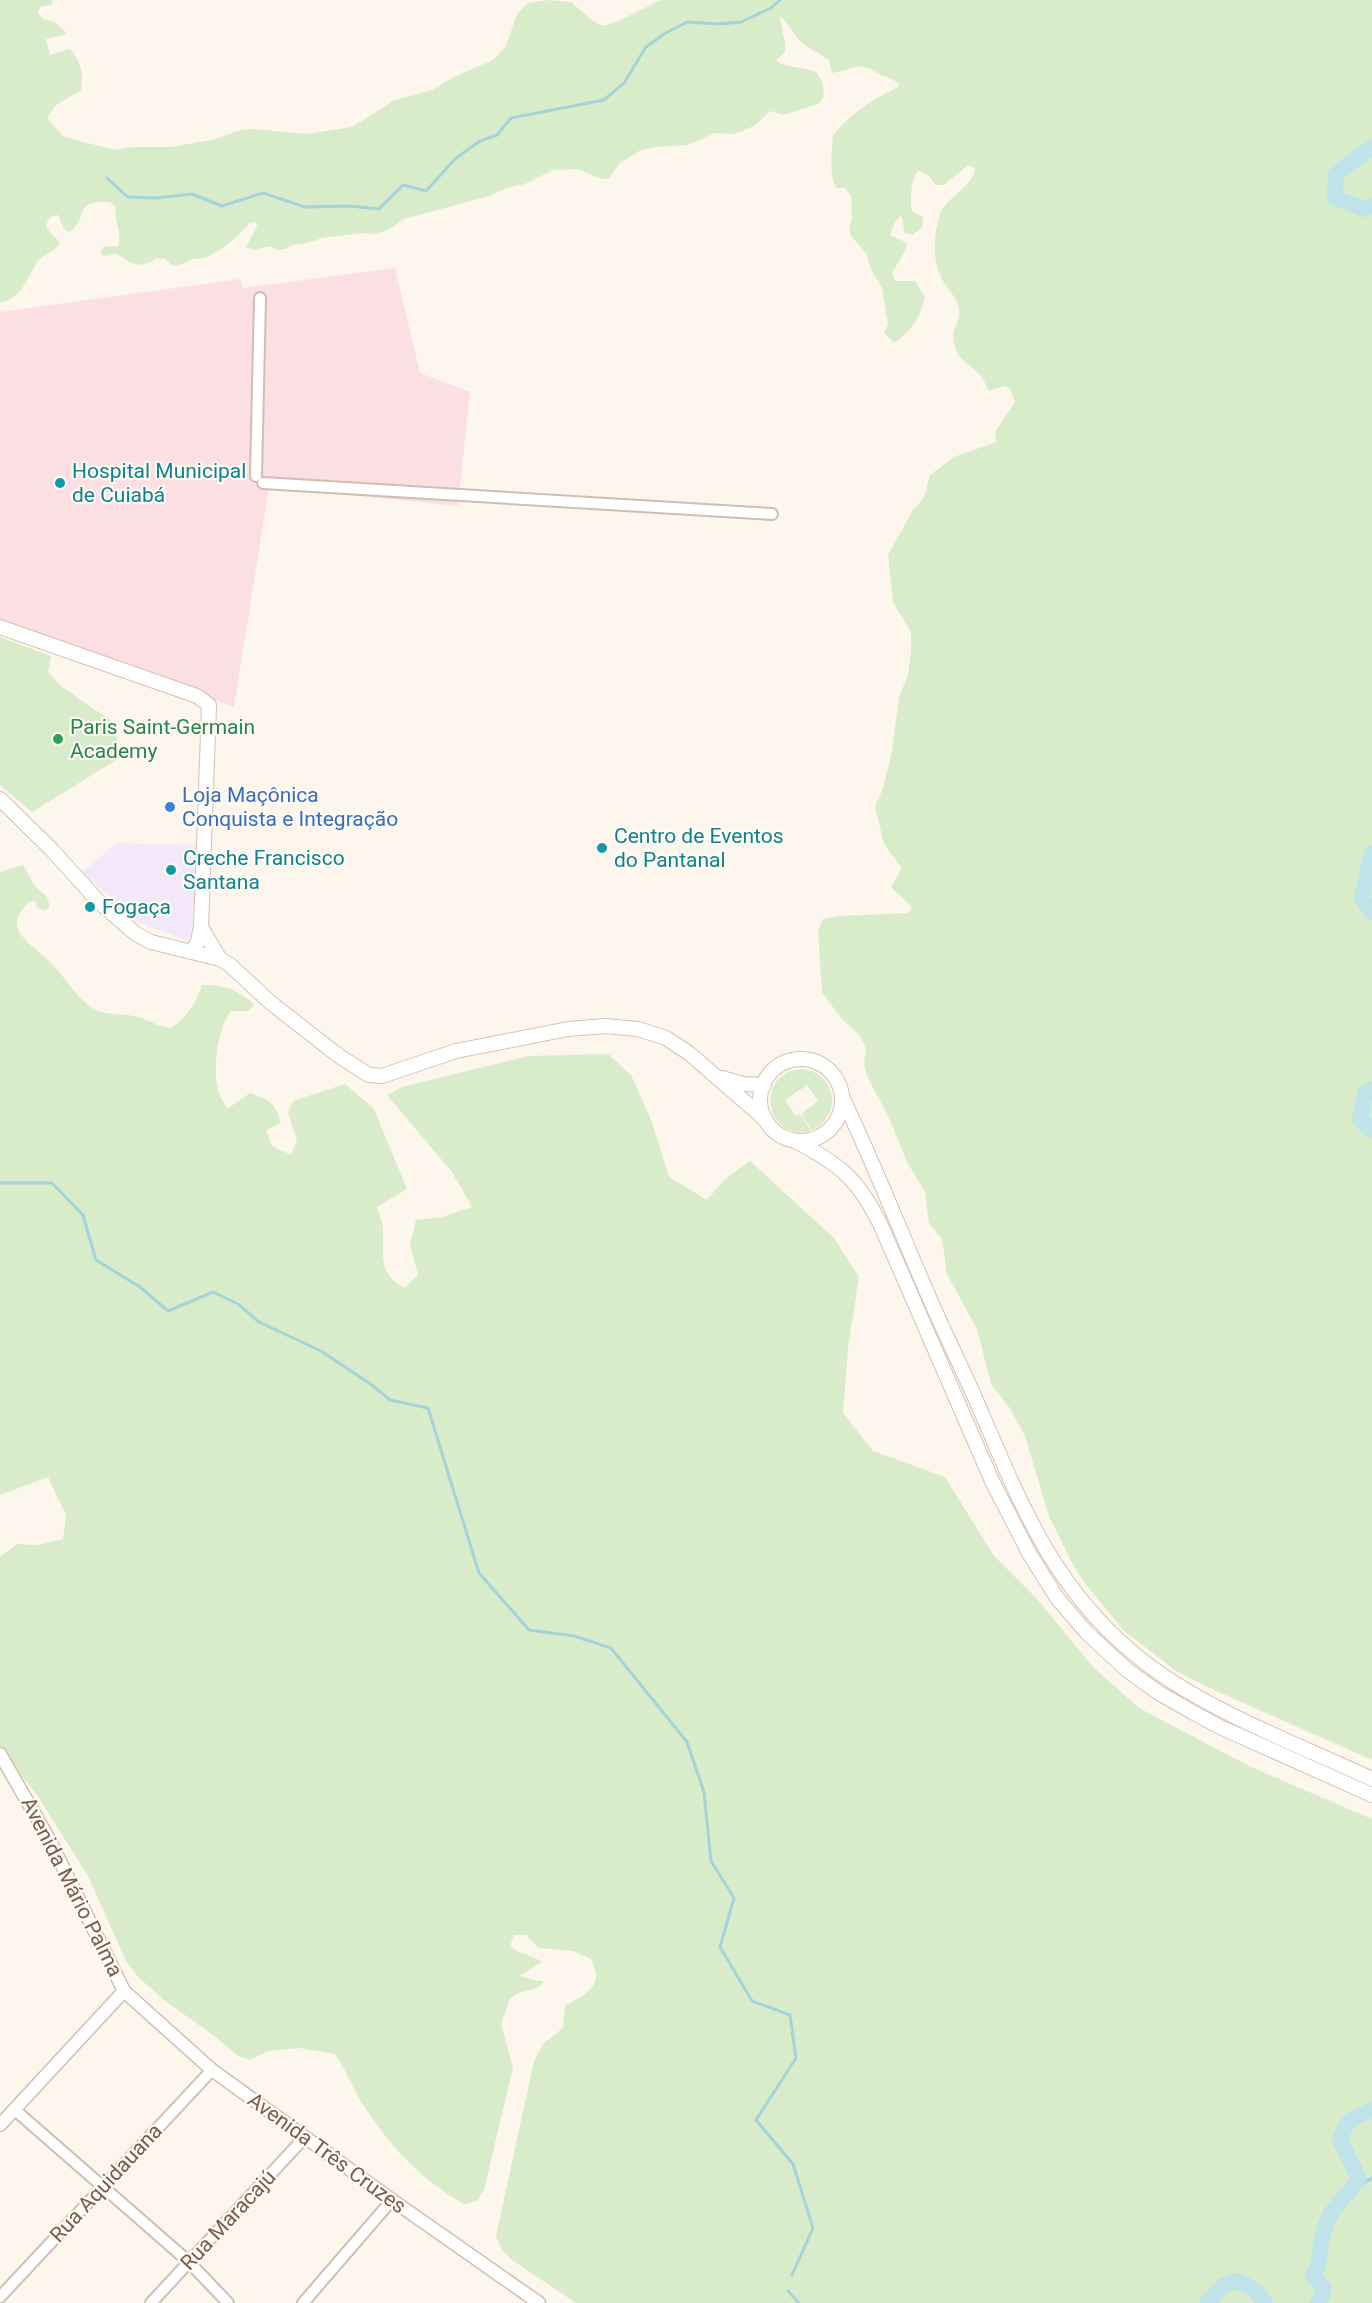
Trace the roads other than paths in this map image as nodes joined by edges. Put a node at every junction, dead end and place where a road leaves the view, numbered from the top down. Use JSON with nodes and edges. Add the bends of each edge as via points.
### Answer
{"nodes":[{"id":1,"x":260,"y":298,"type":"dead end"},
{"id":2,"x":772,"y":514,"type":"dead end"},
{"id":3,"x":0,"y":627,"type":"edge"},
{"id":4,"x":0,"y":799,"type":"edge"},
{"id":5,"x":201,"y":927,"type":"junction"},
{"id":6,"x":192,"y":952,"type":"junction"},
{"id":7,"x":220,"y":960,"type":"junction"},
{"id":8,"x":716,"y":1076,"type":"junction"},
{"id":9,"x":764,"y":1085,"type":"junction"},
{"id":10,"x":842,"y":1098,"type":"junction"},
{"id":11,"x":766,"y":1120,"type":"junction"},
{"id":12,"x":793,"y":1140,"type":"junction"},
{"id":13,"x":0,"y":1754,"type":"edge"},
{"id":14,"x":1372,"y":1779,"type":"edge"},
{"id":15,"x":1372,"y":1796,"type":"edge"},
{"id":16,"x":124,"y":1990,"type":"junction"},
{"id":17,"x":212,"y":2070,"type":"junction"},
{"id":18,"x":15,"y":2110,"type":"junction"},
{"id":19,"x":0,"y":2125,"type":"edge"},
{"id":20,"x":305,"y":2138,"type":"junction"},
{"id":21,"x":104,"y":2186,"type":"junction"},
{"id":22,"x":392,"y":2200,"type":"junction"},
{"id":23,"x":189,"y":2262,"type":"junction"},
{"id":24,"x":0,"y":2297,"type":"edge"},
{"id":25,"x":151,"y":2303,"type":"edge"},
{"id":26,"x":228,"y":2303,"type":"edge"},
{"id":27,"x":303,"y":2303,"type":"edge"},
{"id":28,"x":539,"y":2303,"type":"edge"}],
"edges":[{"from":1,"to":2,"type":"street","via":[[260,479]]},
{"from":3,"to":5,"type":"main road","via":[[197,696],[209,705]]},
{"from":4,"to":6,"type":"main road","via":[[99,902],[136,934],[151,942]]},
{"from":5,"to":6,"type":"main road"},
{"from":5,"to":7,"type":"main road"},
{"from":6,"to":7,"type":"main road"},
{"from":7,"to":8,"type":"main road","via":[[339,1056],[369,1075],[382,1076],[456,1051],[517,1038],[605,1026],[638,1029],[666,1038]]},
{"from":8,"to":9,"type":"main road"},
{"from":8,"to":11,"type":"main road"},
{"from":9,"to":10,"type":"main road","via":[[778,1067],[805,1060],[830,1071]]},
{"from":9,"to":11,"type":"main road","via":[[761,1101]]},
{"from":10,"to":12,"type":"main road","via":[[839,1116],[828,1131],[812,1140]]},
{"from":10,"to":14,"type":"main road","via":[[867,1147],[1009,1477],[1066,1583],[1094,1617],[1164,1677]]},
{"from":11,"to":12,"type":"main road","via":[[776,1132]]},
{"from":12,"to":15,"type":"main road","via":[[841,1168],[866,1196],[992,1480],[1057,1598],[1087,1634],[1127,1670],[1194,1713]]},
{"from":13,"to":16,"type":"street","name":"Avenida Mário Palma","via":[[50,1841]]},
{"from":16,"to":17,"type":"street","name":"Avenida Três Cruzes"},
{"from":16,"to":18,"type":"street"},
{"from":17,"to":20,"type":"street","name":"Avenida Três Cruzes"},
{"from":17,"to":21,"type":"street","name":"Rua Aquidauana"},
{"from":18,"to":19,"type":"street"},
{"from":18,"to":21,"type":"street"},
{"from":20,"to":22,"type":"street","name":"Avenida Três Cruzes"},
{"from":20,"to":23,"type":"street","name":"Rua Maracajú"},
{"from":21,"to":23,"type":"street"},
{"from":21,"to":24,"type":"street","name":"Rua Aquidauana"},
{"from":22,"to":27,"type":"street"},
{"from":22,"to":28,"type":"street","name":"Avenida Três Cruzes"},
{"from":23,"to":25,"type":"street","name":"Rua Maracajú"},
{"from":23,"to":26,"type":"street"}]}
